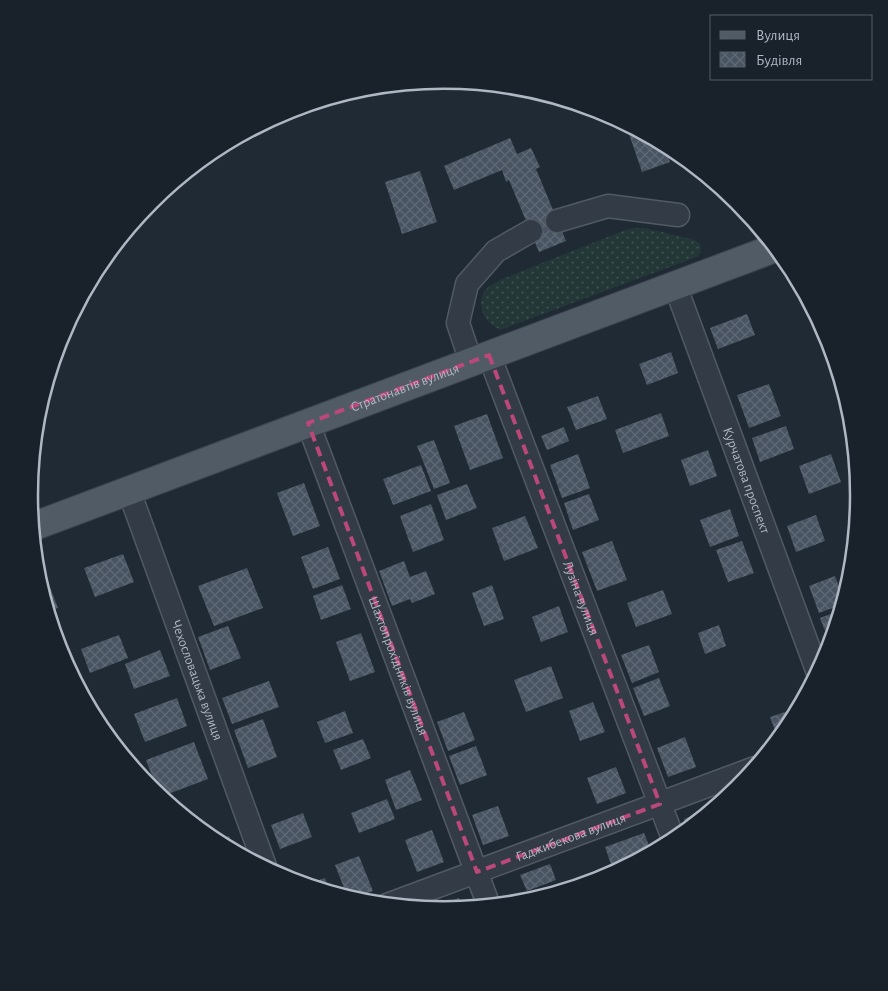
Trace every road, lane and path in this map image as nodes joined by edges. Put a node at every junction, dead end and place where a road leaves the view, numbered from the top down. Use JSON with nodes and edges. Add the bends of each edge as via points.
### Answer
{"nodes":[{"id":1,"x":678,"y":215,"type":"dead end"},
{"id":2,"x":558,"y":221,"type":"dead end"},
{"id":3,"x":531,"y":231,"type":"dead end"},
{"id":4,"x":768,"y":251,"type":"edge"},
{"id":5,"x":675,"y":286,"type":"junction"},
{"id":6,"x":480,"y":359,"type":"junction"},
{"id":7,"x":308,"y":424,"type":"junction"},
{"id":8,"x":129,"y":491,"type":"junction"},
{"id":9,"x":38,"y":525,"type":"edge"},
{"id":10,"x":814,"y":663,"type":"edge"},
{"id":11,"x":741,"y":773,"type":"edge"},
{"id":12,"x":660,"y":804,"type":"junction"},
{"id":13,"x":671,"y":832,"type":"edge"},
{"id":14,"x":262,"y":859,"type":"edge"},
{"id":15,"x":477,"y":872,"type":"junction"},
{"id":16,"x":401,"y":900,"type":"edge"},
{"id":17,"x":487,"y":900,"type":"edge"}],
"edges":[{"from":1,"to":2,"type":"street","via":[[608,206]]},
{"from":3,"to":6,"type":"street","name":"Лузіна вулиця","via":[[496,251],[467,284],[458,323]]},
{"from":4,"to":5,"type":"main road","name":"Стратонавтів вулиця"},
{"from":5,"to":6,"type":"main road","name":"Стратонавтів вулиця"},
{"from":5,"to":10,"type":"street","name":"Курчатова проспект"},
{"from":6,"to":7,"type":"main road","name":"Стратонавтів вулиця"},
{"from":6,"to":12,"type":"street","name":"Лузіна вулиця"},
{"from":7,"to":8,"type":"main road","name":"Стратонавтів вулиця"},
{"from":7,"to":15,"type":"street","name":"Шахтопрохідників вулиця"},
{"from":8,"to":9,"type":"main road","name":"Стратонавтів вулиця"},
{"from":8,"to":14,"type":"street","name":"Чехословацька вулиця"},
{"from":11,"to":12,"type":"street","name":"Гаджибекова вулиця"},
{"from":12,"to":13,"type":"street","name":"Лузіна вулиця"},
{"from":12,"to":15,"type":"street","name":"Гаджибекова вулиця"},
{"from":15,"to":16,"type":"street","name":"Гаджибекова вулиця"},
{"from":15,"to":17,"type":"street","name":"Шахтопрохідників вулиця"}]}
